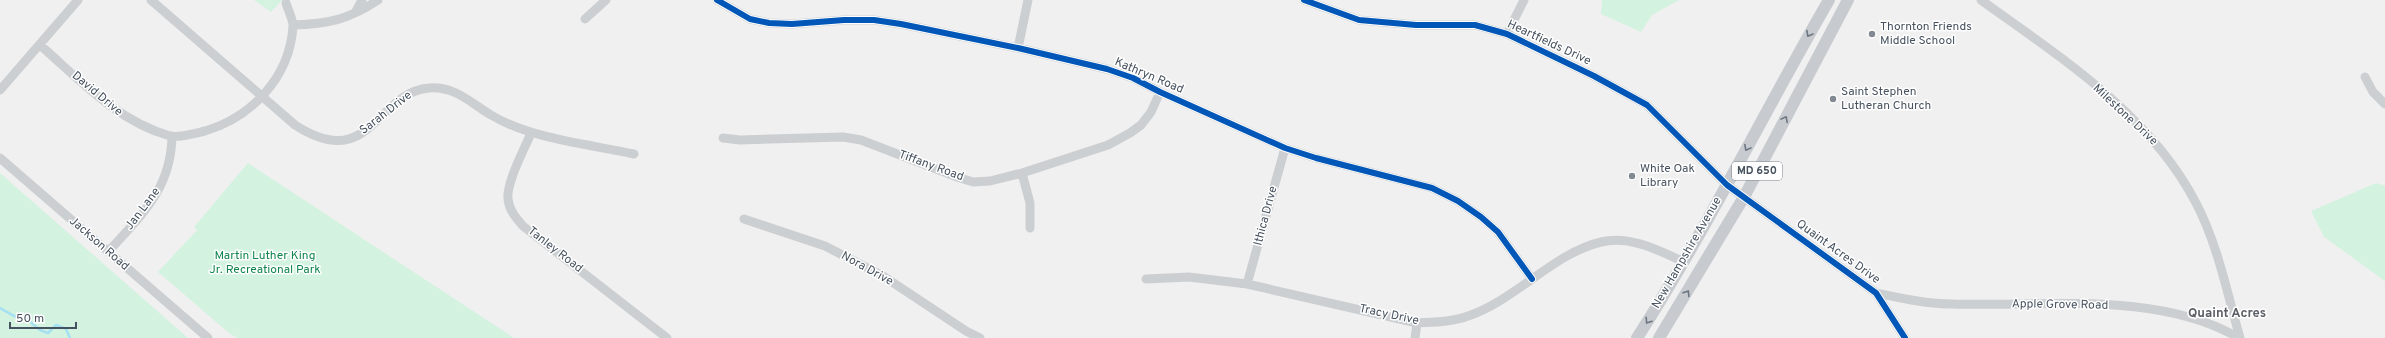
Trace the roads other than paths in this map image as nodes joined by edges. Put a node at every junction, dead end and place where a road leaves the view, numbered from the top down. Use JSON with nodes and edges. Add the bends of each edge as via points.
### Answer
{"nodes":[{"id":1,"x":78,"y":0,"type":"edge"},
{"id":2,"x":151,"y":0,"type":"edge"},
{"id":3,"x":362,"y":0,"type":"edge"},
{"id":4,"x":378,"y":0,"type":"edge"},
{"id":5,"x":606,"y":0,"type":"edge"},
{"id":6,"x":716,"y":0,"type":"edge"},
{"id":7,"x":1028,"y":0,"type":"edge"},
{"id":8,"x":1304,"y":0,"type":"edge"},
{"id":9,"x":1524,"y":0,"type":"edge"},
{"id":10,"x":1829,"y":0,"type":"edge"},
{"id":11,"x":1848,"y":0,"type":"edge"},
{"id":12,"x":1981,"y":0,"type":"edge"},
{"id":13,"x":286,"y":3,"type":"dead end"},
{"id":14,"x":355,"y":13,"type":"junction"},
{"id":15,"x":585,"y":19,"type":"dead end"},
{"id":16,"x":293,"y":25,"type":"junction"},
{"id":17,"x":1508,"y":34,"type":"junction"},
{"id":18,"x":40,"y":45,"type":"junction"},
{"id":19,"x":1018,"y":48,"type":"junction"},
{"id":20,"x":2366,"y":77,"type":"dead end"},
{"id":21,"x":0,"y":90,"type":"edge"},
{"id":22,"x":1160,"y":92,"type":"junction"},
{"id":23,"x":262,"y":97,"type":"junction"},
{"id":24,"x":2385,"y":104,"type":"edge"},
{"id":25,"x":531,"y":132,"type":"junction"},
{"id":26,"x":172,"y":136,"type":"junction"},
{"id":27,"x":723,"y":138,"type":"dead end"},
{"id":28,"x":1285,"y":148,"type":"junction"},
{"id":29,"x":634,"y":154,"type":"dead end"},
{"id":30,"x":0,"y":158,"type":"edge"},
{"id":31,"x":1022,"y":173,"type":"junction"},
{"id":32,"x":1727,"y":185,"type":"junction"},
{"id":33,"x":1744,"y":197,"type":"junction"},
{"id":34,"x":744,"y":219,"type":"dead end"},
{"id":35,"x":1030,"y":228,"type":"dead end"},
{"id":36,"x":108,"y":252,"type":"junction"},
{"id":37,"x":1682,"y":262,"type":"junction"},
{"id":38,"x":1532,"y":279,"type":"junction"},
{"id":39,"x":1146,"y":280,"type":"dead end"},
{"id":40,"x":1247,"y":284,"type":"junction"},
{"id":41,"x":1876,"y":293,"type":"junction"},
{"id":42,"x":1417,"y":323,"type":"junction"},
{"id":43,"x":198,"y":330,"type":"junction"},
{"id":44,"x":964,"y":335,"type":"edge"},
{"id":45,"x":192,"y":338,"type":"edge"},
{"id":46,"x":208,"y":338,"type":"edge"},
{"id":47,"x":667,"y":338,"type":"edge"},
{"id":48,"x":980,"y":338,"type":"edge"},
{"id":49,"x":1415,"y":338,"type":"edge"},
{"id":50,"x":1637,"y":338,"type":"edge"},
{"id":51,"x":1659,"y":338,"type":"edge"},
{"id":52,"x":1905,"y":338,"type":"edge"},
{"id":53,"x":2240,"y":338,"type":"edge"}],
"edges":[{"from":1,"to":18,"type":"street"},
{"from":2,"to":23,"type":"street","name":"Sarah Drive"},
{"from":3,"to":14,"type":"street"},
{"from":4,"to":14,"type":"street"},
{"from":5,"to":15,"type":"street"},
{"from":6,"to":19,"type":"street","name":"Kathryn Road","via":[[750,19],[769,23],[874,20]]},
{"from":7,"to":19,"type":"street"},
{"from":8,"to":17,"type":"street","name":"Heartfields Drive","via":[[1359,20],[1416,25],[1474,25]]},
{"from":9,"to":17,"type":"street"},
{"from":10,"to":32,"type":"main road","name":"New Hampshire Avenue","number":"MD 650","one_way":true,"via":[[1789,68]]},
{"from":33,"to":11,"type":"main road","name":"New Hampshire Avenue","number":"MD 650","one_way":true},
{"from":12,"to":53,"type":"street","name":"Milestone Drive","via":[[2037,40],[2114,102],[2155,141],[2196,204],[2214,246]]},
{"from":13,"to":16,"type":"street"},
{"from":14,"to":16,"type":"street","via":[[341,20],[323,24]]},
{"from":16,"to":23,"type":"street","via":[[285,58],[274,82]]},
{"from":17,"to":32,"type":"street","name":"Heartfields Drive","via":[[1646,105]]},
{"from":18,"to":21,"type":"street"},
{"from":18,"to":26,"type":"street","name":"David Drive","via":[[129,120]]},
{"from":19,"to":22,"type":"street","name":"Kathryn Road","via":[[1107,69],[1133,78]]},
{"from":20,"to":24,"type":"street","via":[[2373,92]]},
{"from":22,"to":28,"type":"street","name":"Kathryn Road"},
{"from":22,"to":31,"type":"street","name":"Tiffany Road","via":[[1151,112],[1130,133],[1108,144]]},
{"from":23,"to":25,"type":"street","name":"Sarah Drive","via":[[295,126],[320,139],[334,140],[358,136],[380,120],[404,96],[415,90],[429,88],[457,92],[511,126]]},
{"from":23,"to":26,"type":"street","via":[[250,109],[219,127]]},
{"from":25,"to":29,"type":"street","name":"Sarah Drive"},
{"from":25,"to":47,"type":"street","name":"Tanley Road","via":[[510,185],[508,199],[512,213],[523,226]]},
{"from":26,"to":36,"type":"street","name":"Jan Lane","via":[[166,177],[156,196]]},
{"from":27,"to":31,"type":"street","name":"Tiffany Road","via":[[740,140],[843,137],[861,140],[973,182],[990,181]]},
{"from":28,"to":38,"type":"street","name":"Kathryn Road","via":[[1432,188],[1458,201],[1498,232]]},
{"from":28,"to":40,"type":"street","name":"Ithica Drive"},
{"from":30,"to":36,"type":"street","name":"Jackson Road"},
{"from":31,"to":35,"type":"street","via":[[1030,203]]},
{"from":32,"to":33,"type":"street","name":"Heartfields Drive"},
{"from":32,"to":37,"type":"main road","name":"New Hampshire Avenue","number":"MD 650"},
{"from":33,"to":41,"type":"street","name":"Quaint Acres Drive"},
{"from":51,"to":33,"type":"main road","name":"New Hampshire Avenue","number":"MD 650","one_way":true},
{"from":34,"to":44,"type":"street","name":"Nora Drive","via":[[825,246],[883,276]]},
{"from":36,"to":43,"type":"street","name":"Jackson Road"},
{"from":37,"to":38,"type":"street","name":"Tracy Drive","via":[[1647,245],[1627,241],[1601,241],[1577,251]]},
{"from":37,"to":50,"type":"main road","name":"New Hampshire Avenue","number":"MD 650","one_way":true},
{"from":38,"to":42,"type":"street","name":"Tracy Drive","via":[[1490,306],[1468,316]]},
{"from":39,"to":40,"type":"street","name":"Tracy Drive","via":[[1189,277]]},
{"from":40,"to":42,"type":"street","name":"Tracy Drive"},
{"from":41,"to":52,"type":"street","name":"Quaint Acres Drive"},
{"from":41,"to":53,"type":"street","name":"Apple Grove Road","via":[[1950,304],[2104,305],[2143,308],[2187,317],[2224,329]]},
{"from":42,"to":49,"type":"street"},
{"from":43,"to":45,"type":"street"},
{"from":43,"to":46,"type":"street","name":"Jackson Road"},
{"from":44,"to":48,"type":"street","name":"Nora Drive"}]}
